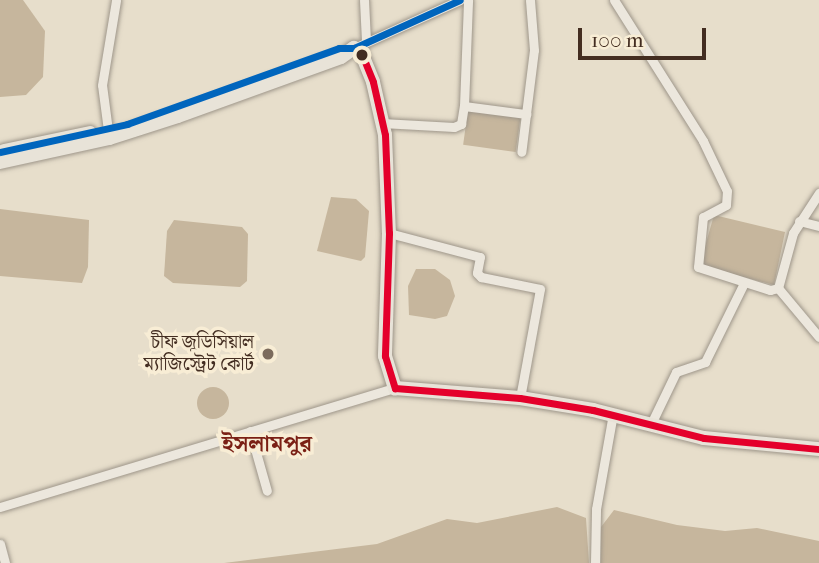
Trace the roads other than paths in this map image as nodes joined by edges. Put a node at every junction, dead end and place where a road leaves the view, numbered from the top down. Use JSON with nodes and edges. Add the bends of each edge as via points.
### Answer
{"nodes":[{"id":1,"x":116,"y":0,"type":"edge"},
{"id":2,"x":364,"y":0,"type":"edge"},
{"id":3,"x":460,"y":0,"type":"edge"},
{"id":4,"x":468,"y":0,"type":"edge"},
{"id":5,"x":530,"y":0,"type":"edge"},
{"id":6,"x":614,"y":0,"type":"edge"},
{"id":7,"x":360,"y":44,"type":"junction"},
{"id":8,"x":464,"y":106,"type":"junction"},
{"id":9,"x":526,"y":114,"type":"junction"},
{"id":10,"x":382,"y":123,"type":"junction"},
{"id":11,"x":108,"y":134,"type":"junction"},
{"id":12,"x":0,"y":152,"type":"edge"},
{"id":13,"x":521,"y":152,"type":"dead end"},
{"id":14,"x":0,"y":162,"type":"edge"},
{"id":15,"x":819,"y":193,"type":"edge"},
{"id":16,"x":799,"y":221,"type":"junction"},
{"id":17,"x":819,"y":226,"type":"edge"},
{"id":18,"x":389,"y":233,"type":"junction"},
{"id":19,"x":744,"y":283,"type":"junction"},
{"id":20,"x":778,"y":288,"type":"junction"},
{"id":21,"x":819,"y":337,"type":"edge"},
{"id":22,"x":395,"y":388,"type":"junction"},
{"id":23,"x":520,"y":398,"type":"junction"},
{"id":24,"x":613,"y":414,"type":"junction"},
{"id":25,"x":650,"y":426,"type":"junction"},
{"id":26,"x":250,"y":431,"type":"junction"},
{"id":27,"x":819,"y":449,"type":"edge"},
{"id":28,"x":267,"y":491,"type":"dead end"},
{"id":29,"x":0,"y":507,"type":"edge"},
{"id":30,"x":0,"y":544,"type":"edge"},
{"id":31,"x":5,"y":563,"type":"edge"},
{"id":32,"x":595,"y":563,"type":"edge"}],
"edges":[{"from":1,"to":11,"type":"street","via":[[102,85]]},
{"from":2,"to":7,"type":"street"},
{"from":3,"to":7,"type":"street"},
{"from":4,"to":8,"type":"street"},
{"from":5,"to":9,"type":"street","via":[[534,50]]},
{"from":6,"to":19,"type":"street","via":[[703,141],[727,191],[726,205],[703,217],[698,267]]},
{"from":7,"to":10,"type":"highway"},
{"from":7,"to":11,"type":"highway","via":[[341,57]]},
{"from":8,"to":9,"type":"street"},
{"from":8,"to":10,"type":"street","via":[[461,124],[454,127]]},
{"from":9,"to":13,"type":"street"},
{"from":10,"to":18,"type":"highway"},
{"from":11,"to":12,"type":"highway"},
{"from":11,"to":14,"type":"highway"},
{"from":15,"to":16,"type":"street"},
{"from":16,"to":17,"type":"street"},
{"from":16,"to":20,"type":"street"},
{"from":18,"to":22,"type":"highway","via":[[385,356]]},
{"from":18,"to":23,"type":"street","via":[[480,257],[477,273],[481,277],[541,291]]},
{"from":19,"to":20,"type":"street"},
{"from":19,"to":25,"type":"street","via":[[706,361],[676,372]]},
{"from":20,"to":21,"type":"street"},
{"from":22,"to":23,"type":"highway"},
{"from":22,"to":26,"type":"street"},
{"from":23,"to":24,"type":"highway"},
{"from":24,"to":25,"type":"highway"},
{"from":24,"to":32,"type":"street","via":[[596,509]]},
{"from":25,"to":27,"type":"highway","via":[[704,438]]},
{"from":26,"to":28,"type":"street"},
{"from":26,"to":29,"type":"street"},
{"from":30,"to":31,"type":"street"}]}
